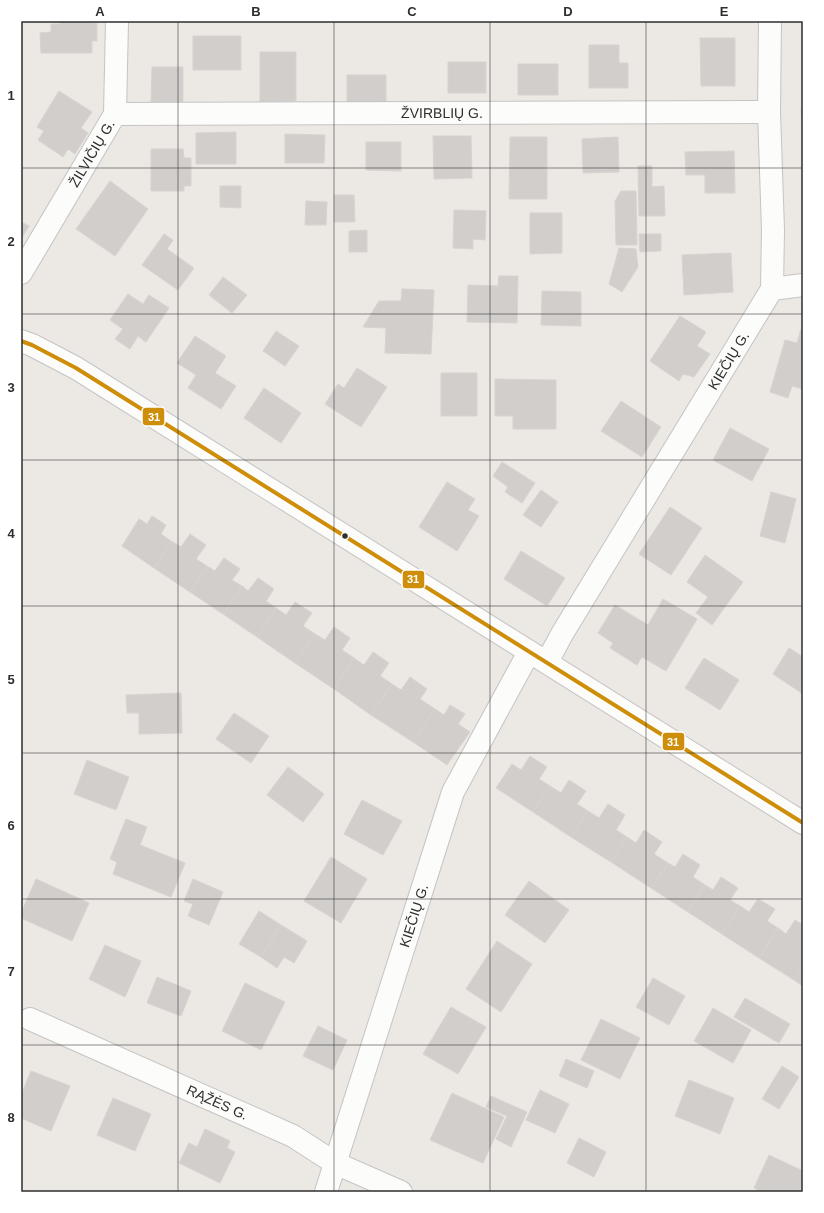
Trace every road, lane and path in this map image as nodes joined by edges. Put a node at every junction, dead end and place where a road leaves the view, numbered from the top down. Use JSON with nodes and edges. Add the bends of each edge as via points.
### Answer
{"nodes":[{"id":1,"x":117,"y":21,"type":"edge"},
{"id":2,"x":770,"y":21,"type":"edge"},
{"id":3,"x":769,"y":112,"type":"junction"},
{"id":4,"x":115,"y":114,"type":"junction"},
{"id":5,"x":21,"y":273,"type":"edge"},
{"id":6,"x":803,"y":285,"type":"edge"},
{"id":7,"x":772,"y":289,"type":"junction"},
{"id":8,"x":21,"y":341,"type":"edge"},
{"id":9,"x":538,"y":657,"type":"junction"},
{"id":10,"x":803,"y":823,"type":"edge"},
{"id":11,"x":30,"y":1019,"type":"dead end"},
{"id":12,"x":335,"y":1163,"type":"junction"},
{"id":13,"x":326,"y":1192,"type":"edge"},
{"id":14,"x":401,"y":1192,"type":"edge"}],
"edges":[{"from":1,"to":4,"type":"street","name":"ŽILVIČIŲ G."},
{"from":2,"to":3,"type":"street"},
{"from":3,"to":4,"type":"street","name":"ŽVIRBLIŲ G."},
{"from":3,"to":7,"type":"street"},
{"from":4,"to":5,"type":"street","name":"ŽILVIČIŲ G."},
{"from":6,"to":7,"type":"street"},
{"from":7,"to":9,"type":"street","name":"KIEČIŲ G.","via":[[562,634]]},
{"from":8,"to":9,"type":"street","via":[[76,368]]},
{"from":9,"to":10,"type":"street"},
{"from":9,"to":12,"type":"street","name":"KIEČIŲ G.","via":[[453,792]]},
{"from":11,"to":12,"type":"street","name":"RĄŽĖS G.","via":[[293,1136]]},
{"from":12,"to":13,"type":"street","name":"KIEČIŲ G."},
{"from":12,"to":14,"type":"street","name":"RĄŽĖS G."}]}
